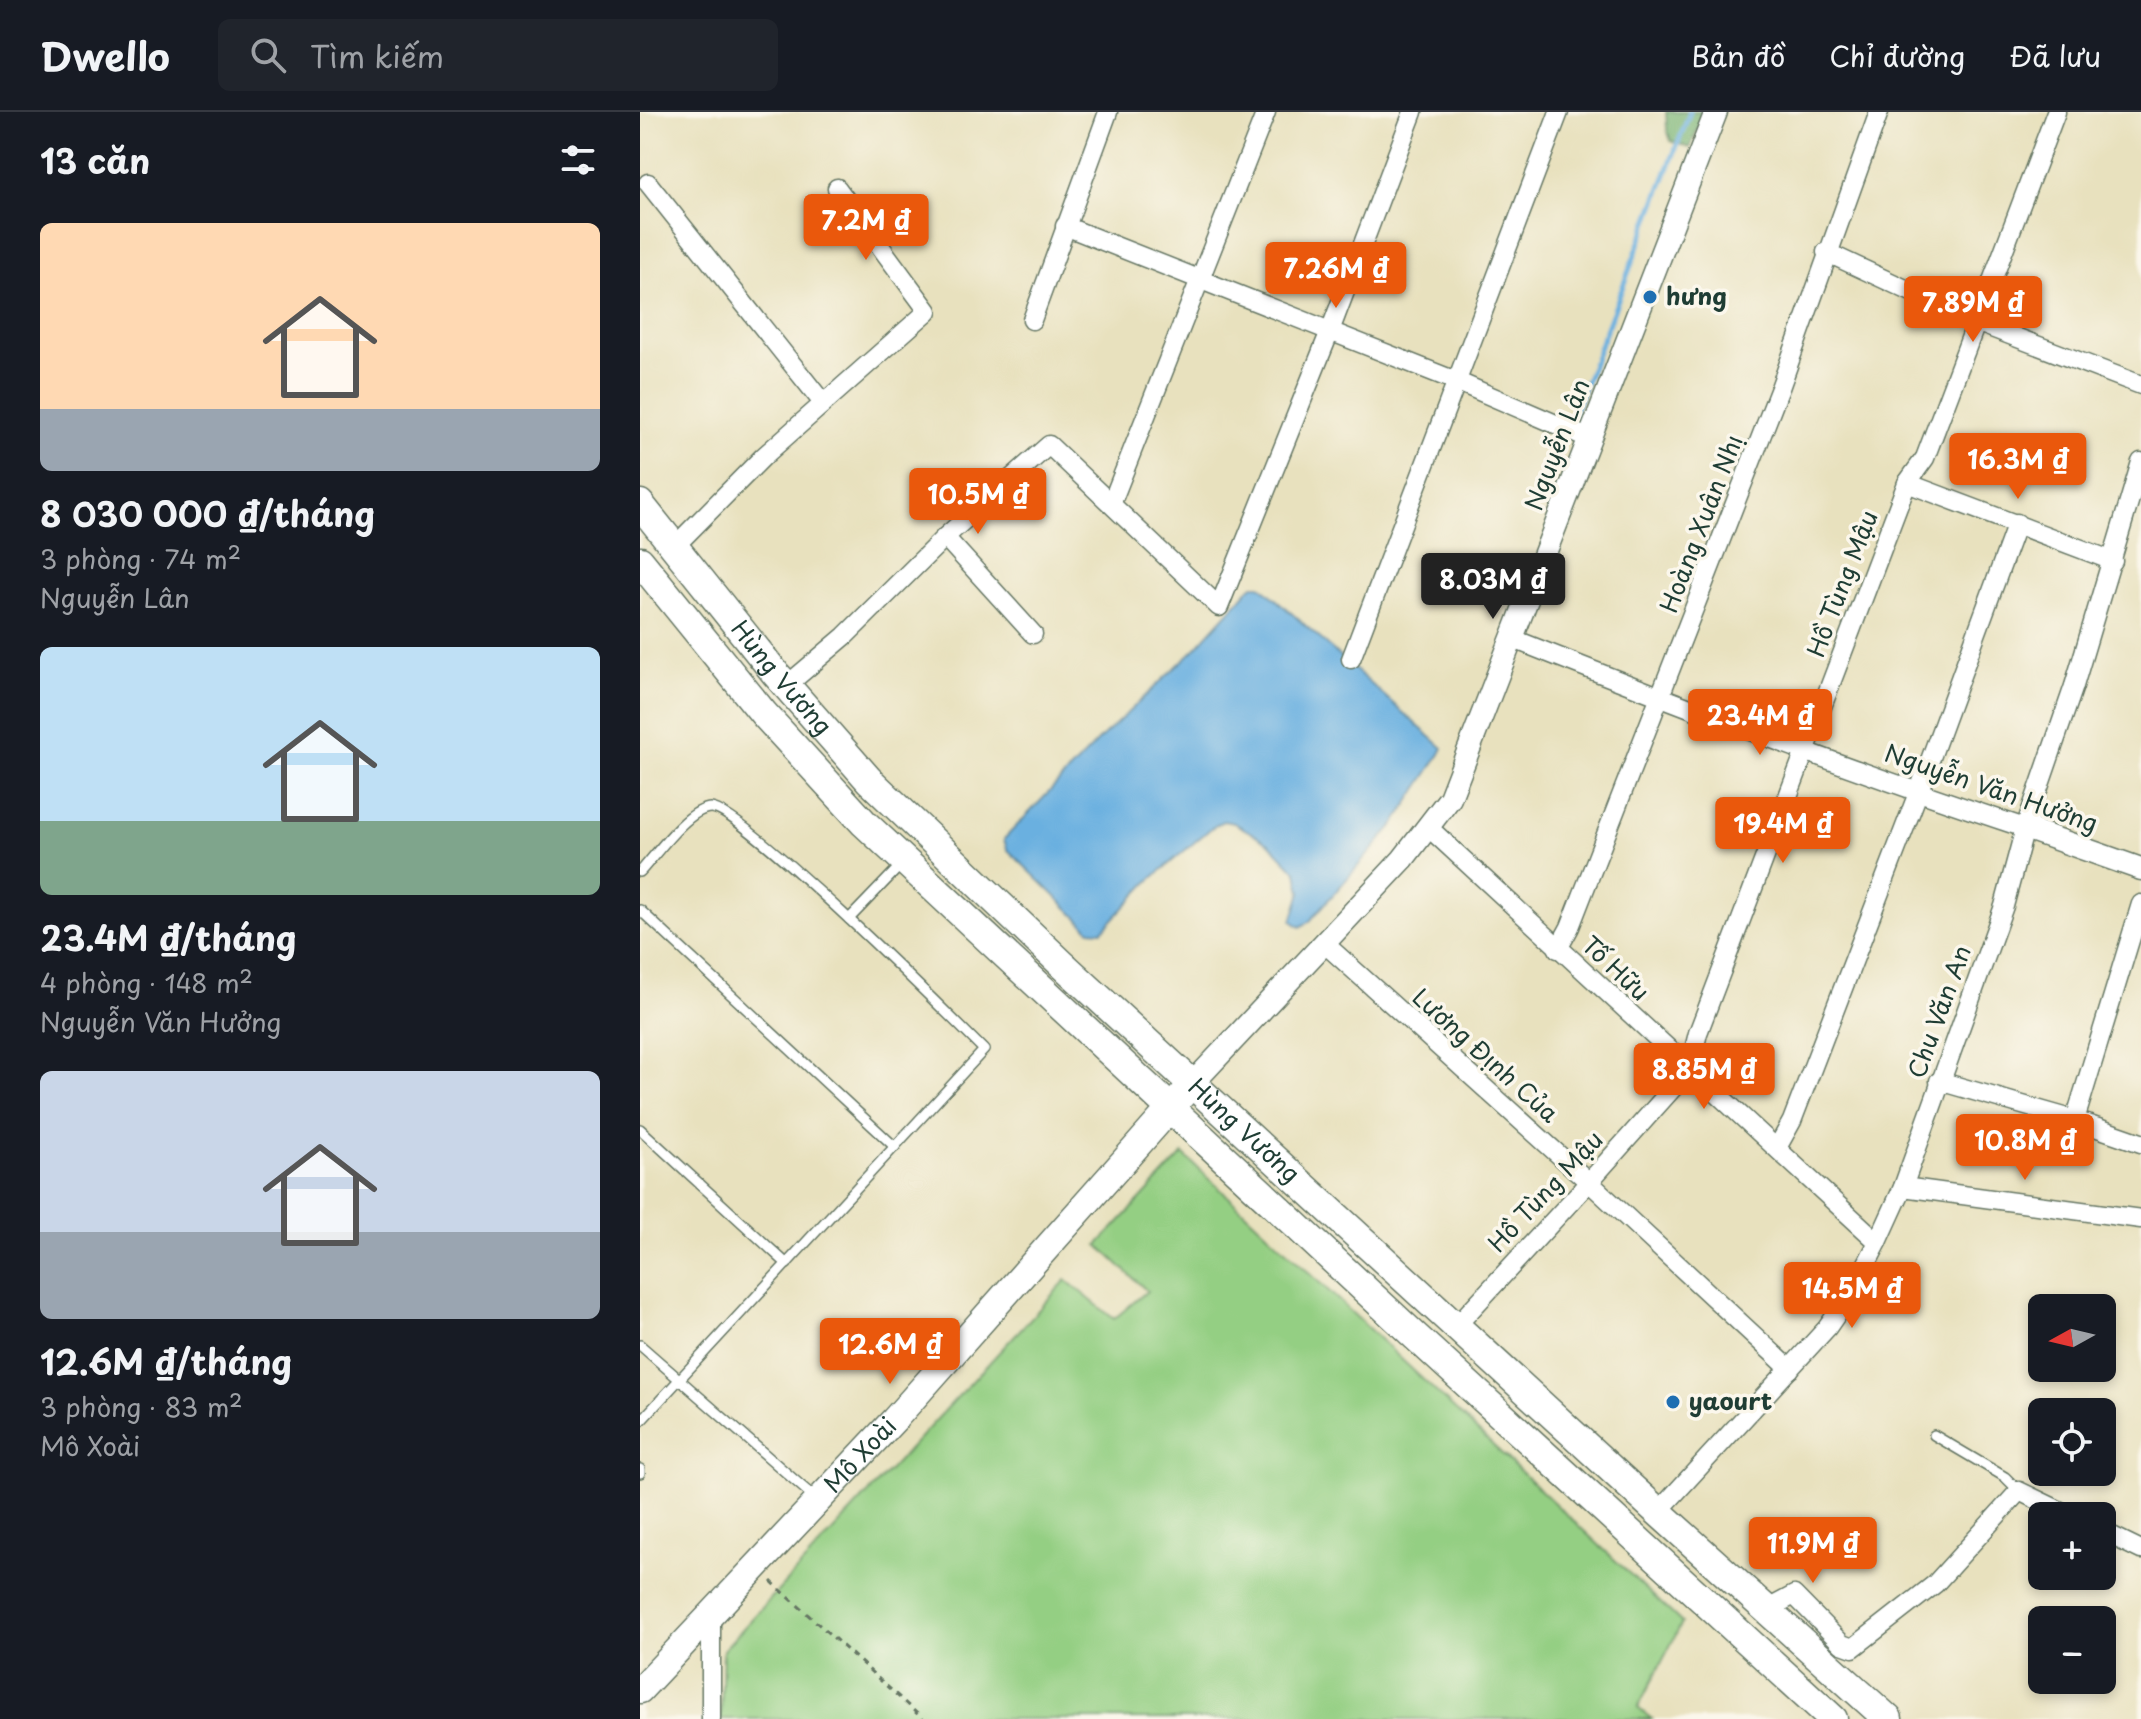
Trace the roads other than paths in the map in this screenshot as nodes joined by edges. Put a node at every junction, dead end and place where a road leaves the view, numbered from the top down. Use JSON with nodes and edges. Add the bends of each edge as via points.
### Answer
{"nodes":[{"id":1,"x":1108,"y":112,"type":"edge"},
{"id":2,"x":1266,"y":112,"type":"edge"},
{"id":3,"x":1413,"y":112,"type":"edge"},
{"id":4,"x":1559,"y":112,"type":"edge"},
{"id":5,"x":1716,"y":112,"type":"edge"},
{"id":6,"x":1879,"y":112,"type":"edge"},
{"id":7,"x":2056,"y":112,"type":"edge"},
{"id":8,"x":648,"y":183,"type":"dead end"},
{"id":9,"x":837,"y":188,"type":"dead end"},
{"id":10,"x":1065,"y":226,"type":"junction"},
{"id":11,"x":1826,"y":252,"type":"junction"},
{"id":12,"x":1200,"y":279,"type":"junction"},
{"id":13,"x":1032,"y":320,"type":"dead end"},
{"id":14,"x":1976,"y":322,"type":"junction"},
{"id":15,"x":1330,"y":331,"type":"junction"},
{"id":16,"x":1456,"y":381,"type":"junction"},
{"id":17,"x":2141,"y":385,"type":"edge"},
{"id":18,"x":823,"y":403,"type":"junction"},
{"id":19,"x":1588,"y":438,"type":"junction"},
{"id":20,"x":2141,"y":462,"type":"edge"},
{"id":21,"x":1907,"y":483,"type":"junction"},
{"id":22,"x":1112,"y":502,"type":"junction"},
{"id":23,"x":640,"y":504,"type":"edge"},
{"id":24,"x":2017,"y":523,"type":"junction"},
{"id":25,"x":945,"y":537,"type":"junction"},
{"id":26,"x":674,"y":547,"type":"junction"},
{"id":27,"x":640,"y":561,"type":"edge"},
{"id":28,"x":2113,"y":561,"type":"junction"},
{"id":29,"x":1033,"y":634,"type":"dead end"},
{"id":30,"x":1511,"y":638,"type":"junction"},
{"id":31,"x":1351,"y":659,"type":"dead end"},
{"id":32,"x":786,"y":686,"type":"junction"},
{"id":33,"x":1661,"y":698,"type":"junction"},
{"id":34,"x":1804,"y":751,"type":"junction"},
{"id":35,"x":1918,"y":793,"type":"junction"},
{"id":36,"x":1428,"y":827,"type":"junction"},
{"id":37,"x":2025,"y":828,"type":"junction"},
{"id":38,"x":905,"y":861,"type":"junction"},
{"id":39,"x":2141,"y":869,"type":"edge"},
{"id":40,"x":640,"y":872,"type":"edge"},
{"id":41,"x":2141,"y":904,"type":"edge"},
{"id":42,"x":640,"y":910,"type":"edge"},
{"id":43,"x":849,"y":919,"type":"junction"},
{"id":44,"x":1324,"y":943,"type":"junction"},
{"id":45,"x":1558,"y":949,"type":"junction"},
{"id":46,"x":1689,"y":1070,"type":"junction"},
{"id":47,"x":1939,"y":1081,"type":"junction"},
{"id":48,"x":1193,"y":1083,"type":"junction"},
{"id":49,"x":1169,"y":1107,"type":"junction"},
{"id":50,"x":2075,"y":1120,"type":"junction"},
{"id":51,"x":640,"y":1129,"type":"edge"},
{"id":52,"x":2141,"y":1143,"type":"edge"},
{"id":53,"x":895,"y":1147,"type":"junction"},
{"id":54,"x":1777,"y":1148,"type":"junction"},
{"id":55,"x":1589,"y":1182,"type":"junction"},
{"id":56,"x":1903,"y":1187,"type":"junction"},
{"id":57,"x":2141,"y":1219,"type":"edge"},
{"id":58,"x":1878,"y":1242,"type":"junction"},
{"id":59,"x":787,"y":1264,"type":"junction"},
{"id":60,"x":1457,"y":1325,"type":"junction"},
{"id":61,"x":640,"y":1345,"type":"edge"},
{"id":62,"x":1790,"y":1369,"type":"junction"},
{"id":63,"x":678,"y":1379,"type":"junction"},
{"id":64,"x":640,"y":1422,"type":"edge"},
{"id":65,"x":1934,"y":1435,"type":"dead end"},
{"id":66,"x":2019,"y":1491,"type":"junction"},
{"id":67,"x":818,"y":1501,"type":"junction"},
{"id":68,"x":2042,"y":1502,"type":"edge"},
{"id":69,"x":1658,"y":1512,"type":"junction"},
{"id":70,"x":2116,"y":1538,"type":"edge"},
{"id":71,"x":2141,"y":1550,"type":"edge"},
{"id":72,"x":1766,"y":1610,"type":"junction"},
{"id":73,"x":711,"y":1615,"type":"junction"},
{"id":74,"x":640,"y":1690,"type":"edge"},
{"id":75,"x":711,"y":1719,"type":"edge"},
{"id":76,"x":1833,"y":1719,"type":"edge"},
{"id":77,"x":1888,"y":1719,"type":"edge"}],
"edges":[{"from":1,"to":10,"type":"street"},
{"from":2,"to":12,"type":"street"},
{"from":3,"to":15,"type":"street"},
{"from":4,"to":16,"type":"street"},
{"from":5,"to":19,"type":"street","name":"Nguyễn Lân"},
{"from":6,"to":11,"type":"street","name":"Hoàng Xuân Nhị"},
{"from":7,"to":14,"type":"street","name":"Hồ Tùng Mậu"},
{"from":8,"to":18,"type":"street"},
{"from":9,"to":18,"type":"street","via":[[928,311]]},
{"from":10,"to":12,"type":"street"},
{"from":10,"to":13,"type":"street"},
{"from":11,"to":14,"type":"street"},
{"from":11,"to":33,"type":"street","name":"Hoàng Xuân Nhị","via":[[1780,388]]},
{"from":12,"to":15,"type":"street"},
{"from":12,"to":22,"type":"street"},
{"from":14,"to":17,"type":"street"},
{"from":14,"to":21,"type":"street","name":"Hồ Tùng Mậu","via":[[1925,458]]},
{"from":15,"to":16,"type":"street"},
{"from":15,"to":22,"type":"street","via":[[1219,607]]},
{"from":16,"to":19,"type":"street"},
{"from":16,"to":31,"type":"street"},
{"from":18,"to":26,"type":"street"},
{"from":19,"to":30,"type":"street","name":"Nguyễn Lân"},
{"from":20,"to":28,"type":"street","name":"Chu Văn An"},
{"from":21,"to":24,"type":"street"},
{"from":21,"to":34,"type":"street","name":"Hồ Tùng Mậu"},
{"from":22,"to":25,"type":"street","via":[[1049,445]]},
{"from":23,"to":26,"type":"main road","name":"Hùng Vương"},
{"from":24,"to":28,"type":"street"},
{"from":24,"to":35,"type":"street"},
{"from":25,"to":29,"type":"street"},
{"from":25,"to":32,"type":"street"},
{"from":26,"to":32,"type":"main road","name":"Hùng Vương"},
{"from":27,"to":38,"type":"main road","name":"Hùng Vương","via":[[764,714]]},
{"from":28,"to":37,"type":"street","name":"Chu Văn An"},
{"from":30,"to":33,"type":"street","name":"Nguyễn Văn Hưởng"},
{"from":30,"to":36,"type":"street","name":"Nguyễn Lân","via":[[1450,798]]},
{"from":32,"to":48,"type":"main road","name":"Hùng Vương","via":[[869,780]]},
{"from":33,"to":34,"type":"street","name":"Nguyễn Văn Hưởng"},
{"from":33,"to":45,"type":"street","name":"Hoàng Xuân Nhị"},
{"from":34,"to":35,"type":"street","name":"Nguyễn Văn Hưởng"},
{"from":34,"to":46,"type":"street","name":"Hồ Tùng Mậu","via":[[1698,1033]]},
{"from":35,"to":37,"type":"street","name":"Nguyễn Văn Hưởng"},
{"from":35,"to":54,"type":"street"},
{"from":36,"to":44,"type":"street","name":"Nguyễn Lân"},
{"from":36,"to":45,"type":"street","name":"Tố Hữu"},
{"from":37,"to":39,"type":"street","name":"Nguyễn Văn Hưởng"},
{"from":37,"to":47,"type":"street","name":"Chu Văn An","via":[[2004,906]]},
{"from":38,"to":43,"type":"lane"},
{"from":38,"to":49,"type":"main road","name":"Hùng Vương"},
{"from":40,"to":43,"type":"lane","via":[[689,819],[703,809],[719,809]]},
{"from":41,"to":50,"type":"street"},
{"from":42,"to":53,"type":"lane"},
{"from":43,"to":53,"type":"lane","via":[[984,1050]]},
{"from":44,"to":48,"type":"street","name":"Nguyễn Lân"},
{"from":44,"to":55,"type":"street","name":"Lương Định Của"},
{"from":45,"to":46,"type":"street","name":"Tố Hữu"},
{"from":46,"to":54,"type":"street","name":"Tố Hữu"},
{"from":46,"to":55,"type":"street","name":"Hồ Tùng Mậu"},
{"from":47,"to":50,"type":"street"},
{"from":47,"to":56,"type":"street","name":"Chu Văn An"},
{"from":48,"to":49,"type":"main road","name":"Mô Xoài"},
{"from":48,"to":60,"type":"main road","name":"Hùng Vương"},
{"from":49,"to":67,"type":"main road","name":"Mô Xoài"},
{"from":49,"to":76,"type":"main road","name":"Hùng Vương"},
{"from":50,"to":52,"type":"street"},
{"from":51,"to":59,"type":"lane"},
{"from":53,"to":59,"type":"lane"},
{"from":54,"to":58,"type":"street","name":"Tố Hữu"},
{"from":55,"to":60,"type":"street","name":"Hồ Tùng Mậu"},
{"from":55,"to":62,"type":"street","name":"Lương Định Của"},
{"from":56,"to":57,"type":"street"},
{"from":56,"to":58,"type":"street","name":"Chu Văn An"},
{"from":58,"to":62,"type":"street","name":"Chu Văn An","via":[[1840,1311]]},
{"from":59,"to":63,"type":"lane"},
{"from":60,"to":69,"type":"main road","name":"Hùng Vương"},
{"from":61,"to":63,"type":"lane"},
{"from":62,"to":69,"type":"street","name":"Chu Văn An"},
{"from":63,"to":64,"type":"lane"},
{"from":63,"to":67,"type":"lane"},
{"from":65,"to":66,"type":"lane"},
{"from":66,"to":68,"type":"street"},
{"from":66,"to":72,"type":"street","via":[[1935,1584],[1853,1648],[1842,1644],[1794,1595]]},
{"from":67,"to":73,"type":"main road","name":"Mô Xoài"},
{"from":69,"to":72,"type":"main road","name":"Hùng Vương"},
{"from":70,"to":71,"type":"street"},
{"from":72,"to":77,"type":"main road","name":"Hùng Vương"},
{"from":73,"to":74,"type":"main road","name":"Mô Xoài"},
{"from":73,"to":75,"type":"street"}]}
